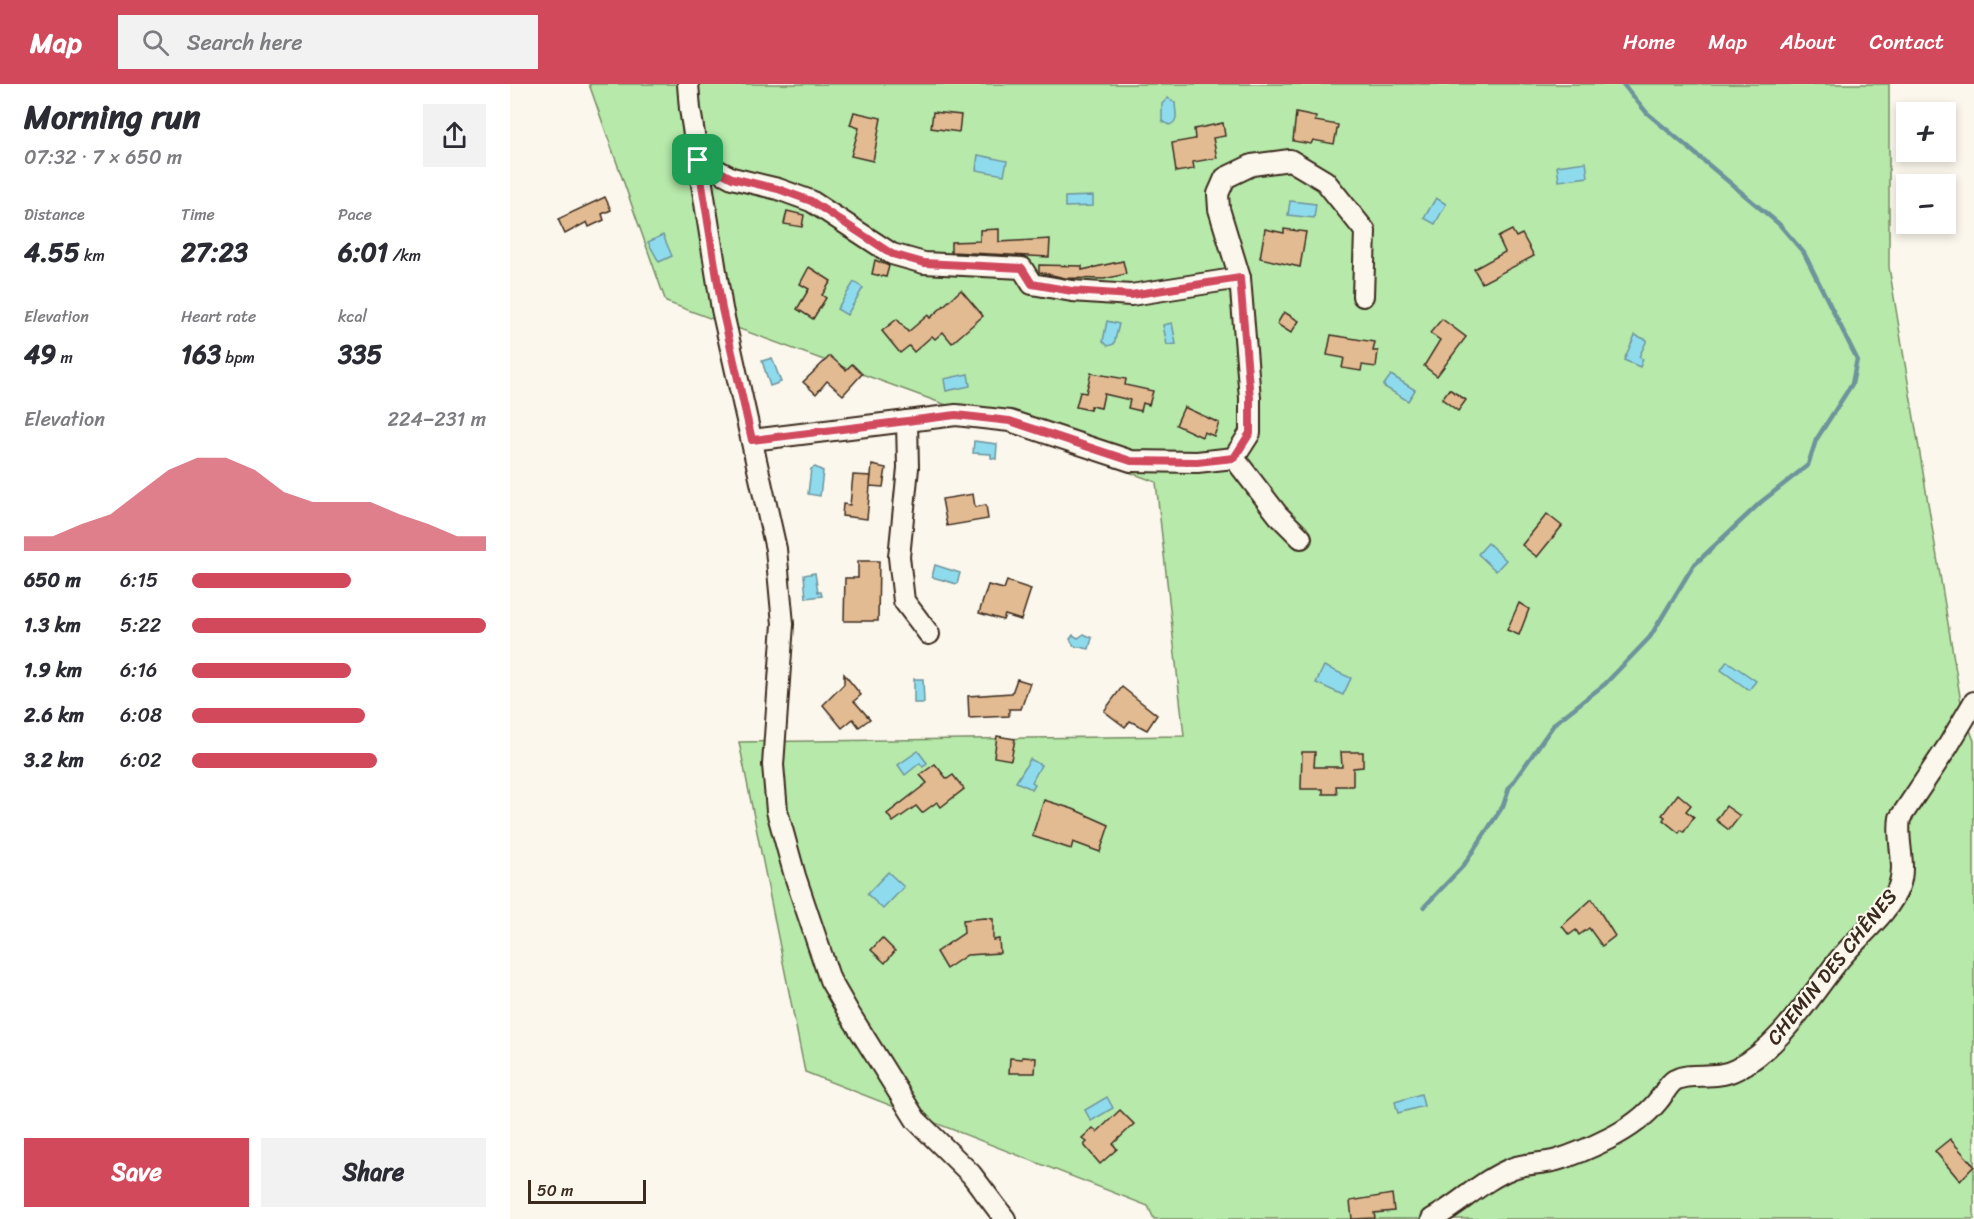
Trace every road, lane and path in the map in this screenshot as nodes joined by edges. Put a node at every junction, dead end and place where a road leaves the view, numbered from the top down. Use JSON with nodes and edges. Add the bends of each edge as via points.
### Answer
{"nodes":[{"id":1,"x":688,"y":84,"type":"edge"},
{"id":2,"x":698,"y":160,"type":"junction"},
{"id":3,"x":1240,"y":278,"type":"junction"},
{"id":4,"x":1363,"y":296,"type":"dead end"},
{"id":5,"x":906,"y":421,"type":"junction"},
{"id":6,"x":752,"y":440,"type":"junction"},
{"id":7,"x":1234,"y":458,"type":"junction"},
{"id":8,"x":1301,"y":538,"type":"dead end"},
{"id":9,"x":929,"y":634,"type":"dead end"},
{"id":10,"x":1974,"y":702,"type":"edge"},
{"id":11,"x":1005,"y":1219,"type":"edge"},
{"id":12,"x":1432,"y":1219,"type":"edge"}],
"edges":[{"from":1,"to":2,"type":"street"},
{"from":2,"to":3,"type":"street","via":[[732,178],[811,201],[892,254],[924,263],[1022,268],[1032,284],[1131,295]]},
{"from":2,"to":6,"type":"street","via":[[722,309]]},
{"from":3,"to":4,"type":"street","via":[[1218,194],[1225,178],[1252,165],[1290,160],[1325,181],[1365,231]]},
{"from":3,"to":7,"type":"street","via":[[1250,433]]},
{"from":5,"to":6,"type":"street"},
{"from":5,"to":7,"type":"street","via":[[956,415],[1010,421],[1131,461]]},
{"from":5,"to":9,"type":"street","via":[[908,468],[899,557],[904,601]]},
{"from":6,"to":11,"type":"street","via":[[776,549],[783,624],[773,765],[777,811],[795,876],[830,980],[849,1014],[916,1120],[971,1174]]},
{"from":7,"to":8,"type":"street"},
{"from":10,"to":12,"type":"street","name":"CHEMIN DES CHÊNES","via":[[1900,818],[1899,887],[1797,1015],[1760,1053],[1737,1069],[1716,1077],[1683,1076],[1672,1081],[1658,1102],[1636,1122],[1608,1139],[1558,1160],[1515,1167],[1488,1179]]}]}
